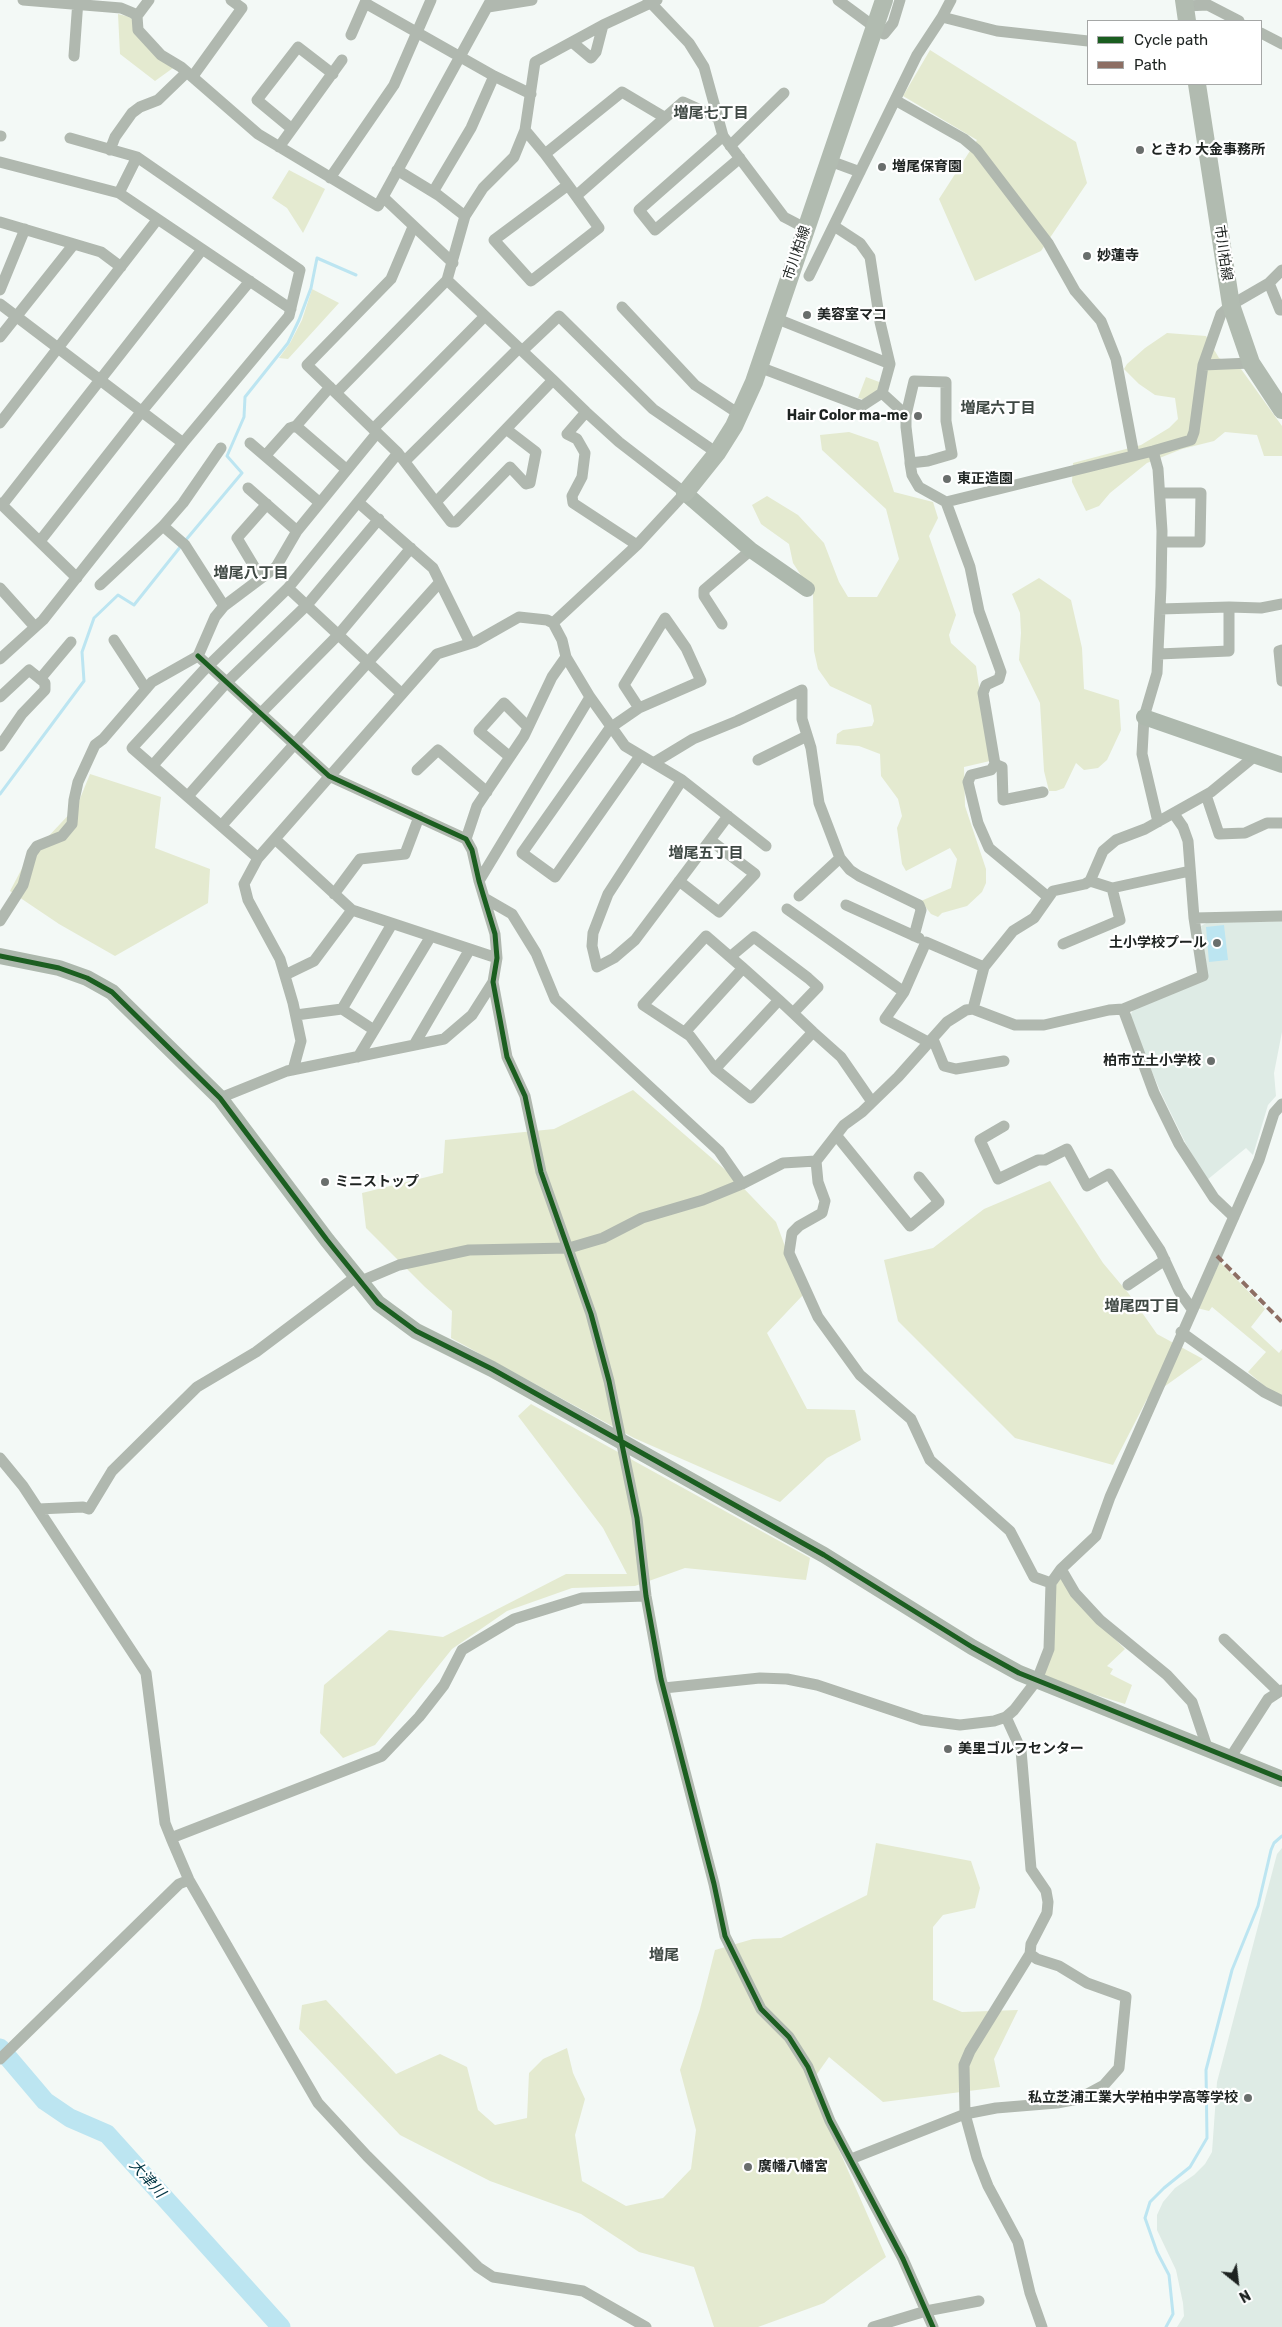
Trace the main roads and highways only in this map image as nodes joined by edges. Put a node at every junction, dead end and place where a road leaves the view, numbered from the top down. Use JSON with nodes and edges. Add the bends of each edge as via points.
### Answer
{"nodes":[{"id":1,"x":884,"y":0,"type":"edge"},
{"id":2,"x":1197,"y":85,"type":"edge"},
{"id":3,"x":1282,"y":410,"type":"edge"},
{"id":4,"x":685,"y":493,"type":"road end"}],
"edges":[{"from":1,"to":4,"type":"main road","name":"市川柏線","via":[[759,367],[718,453]]},
{"from":2,"to":3,"type":"main road","name":"市川柏線","via":[[1231,305],[1252,363]]}]}
